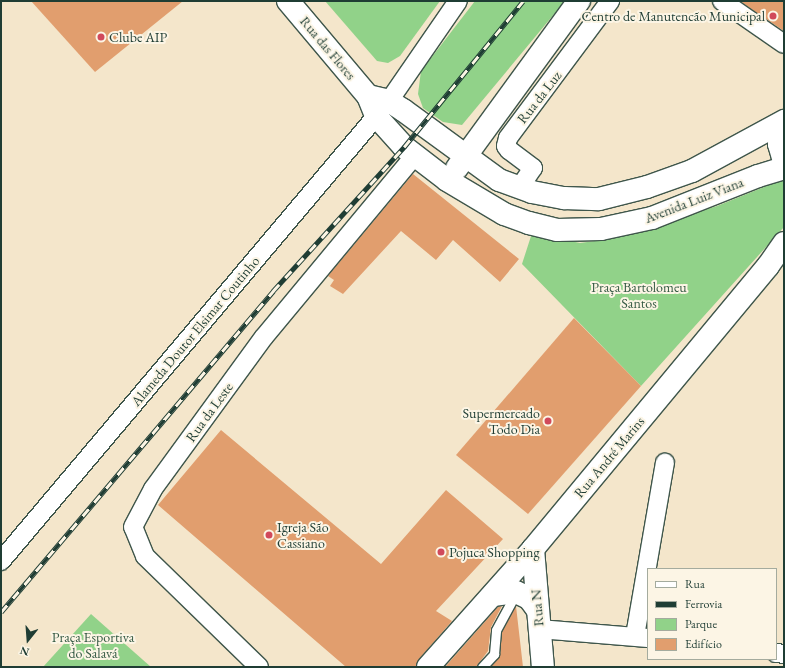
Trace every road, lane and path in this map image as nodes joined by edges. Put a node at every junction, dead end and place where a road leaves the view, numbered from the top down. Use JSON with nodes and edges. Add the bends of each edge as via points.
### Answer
{"nodes":[{"id":1,"x":288,"y":1,"type":"edge"},
{"id":2,"x":458,"y":1,"type":"edge"},
{"id":3,"x":579,"y":1,"type":"edge"},
{"id":4,"x":610,"y":1,"type":"edge"},
{"id":5,"x":722,"y":1,"type":"edge"},
{"id":6,"x":784,"y":44,"type":"edge"},
{"id":7,"x":377,"y":104,"type":"junction"},
{"id":8,"x":784,"y":122,"type":"edge"},
{"id":9,"x":415,"y":155,"type":"junction"},
{"id":10,"x":466,"y":157,"type":"junction"},
{"id":11,"x":784,"y":161,"type":"edge"},
{"id":12,"x":784,"y":168,"type":"edge"},
{"id":13,"x":447,"y":180,"type":"junction"},
{"id":14,"x":520,"y":188,"type":"junction"},
{"id":15,"x":784,"y":243,"type":"edge"},
{"id":16,"x":665,"y":463,"type":"dead end"},
{"id":17,"x":533,"y":550,"type":"junction"},
{"id":18,"x":1,"y":561,"type":"edge"},
{"id":19,"x":651,"y":568,"type":"edge"},
{"id":20,"x":516,"y":592,"type":"junction"},
{"id":21,"x":493,"y":595,"type":"junction"},
{"id":22,"x":647,"y":599,"type":"edge"},
{"id":23,"x":538,"y":619,"type":"junction"},
{"id":24,"x":642,"y":637,"type":"edge"},
{"id":25,"x":259,"y":667,"type":"edge"},
{"id":26,"x":428,"y":667,"type":"edge"},
{"id":27,"x":482,"y":667,"type":"edge"},
{"id":28,"x":543,"y":667,"type":"edge"}],
"edges":[{"from":1,"to":7,"type":"street","name":"Rua das Flores"},
{"from":2,"to":7,"type":"street","name":"Alameda Doutor Elsimar Coutinho"},
{"from":3,"to":10,"type":"street"},
{"from":4,"to":14,"type":"street","name":"Rua da Luz","via":[[508,138],[506,146],[509,150],[533,168]]},
{"from":5,"to":6,"type":"street"},
{"from":7,"to":9,"type":"street","name":"Avenida Luiz Viana"},
{"from":7,"to":10,"type":"street","name":"Avenida Luiz Viana"},
{"from":7,"to":18,"type":"street","name":"Alameda Doutor Elsimar Coutinho"},
{"from":8,"to":11,"type":"street","name":"Avenida Luiz Viana","via":[[779,144]]},
{"from":8,"to":14,"type":"street","name":"Avenida Luiz Viana","via":[[692,171],[647,187],[599,199],[564,198]]},
{"from":9,"to":13,"type":"street","name":"Avenida Luiz Viana"},
{"from":9,"to":25,"type":"street","name":"Rua da Leste","via":[[264,337],[153,489],[133,527],[145,556]]},
{"from":10,"to":13,"type":"street"},
{"from":10,"to":14,"type":"street","name":"Avenida Luiz Viana","via":[[499,180]]},
{"from":12,"to":13,"type":"street","name":"Avenida Luiz Viana","via":[[652,218],[601,229],[557,230],[529,223],[504,214]]},
{"from":15,"to":17,"type":"street","name":"Rua André Marins","via":[[768,266]]},
{"from":16,"to":19,"type":"street"},
{"from":17,"to":21,"type":"street","name":"Rua André Marins"},
{"from":17,"to":23,"type":"street","name":"Rua N"},
{"from":20,"to":21,"type":"street"},
{"from":20,"to":23,"type":"street","via":[[529,598]]},
{"from":20,"to":27,"type":"lane","via":[[496,630],[494,654]]},
{"from":21,"to":26,"type":"street","name":"Rua André Marins"},
{"from":22,"to":24,"type":"street"},
{"from":23,"to":24,"type":"street"},
{"from":23,"to":28,"type":"street","name":"Rua N"}]}
